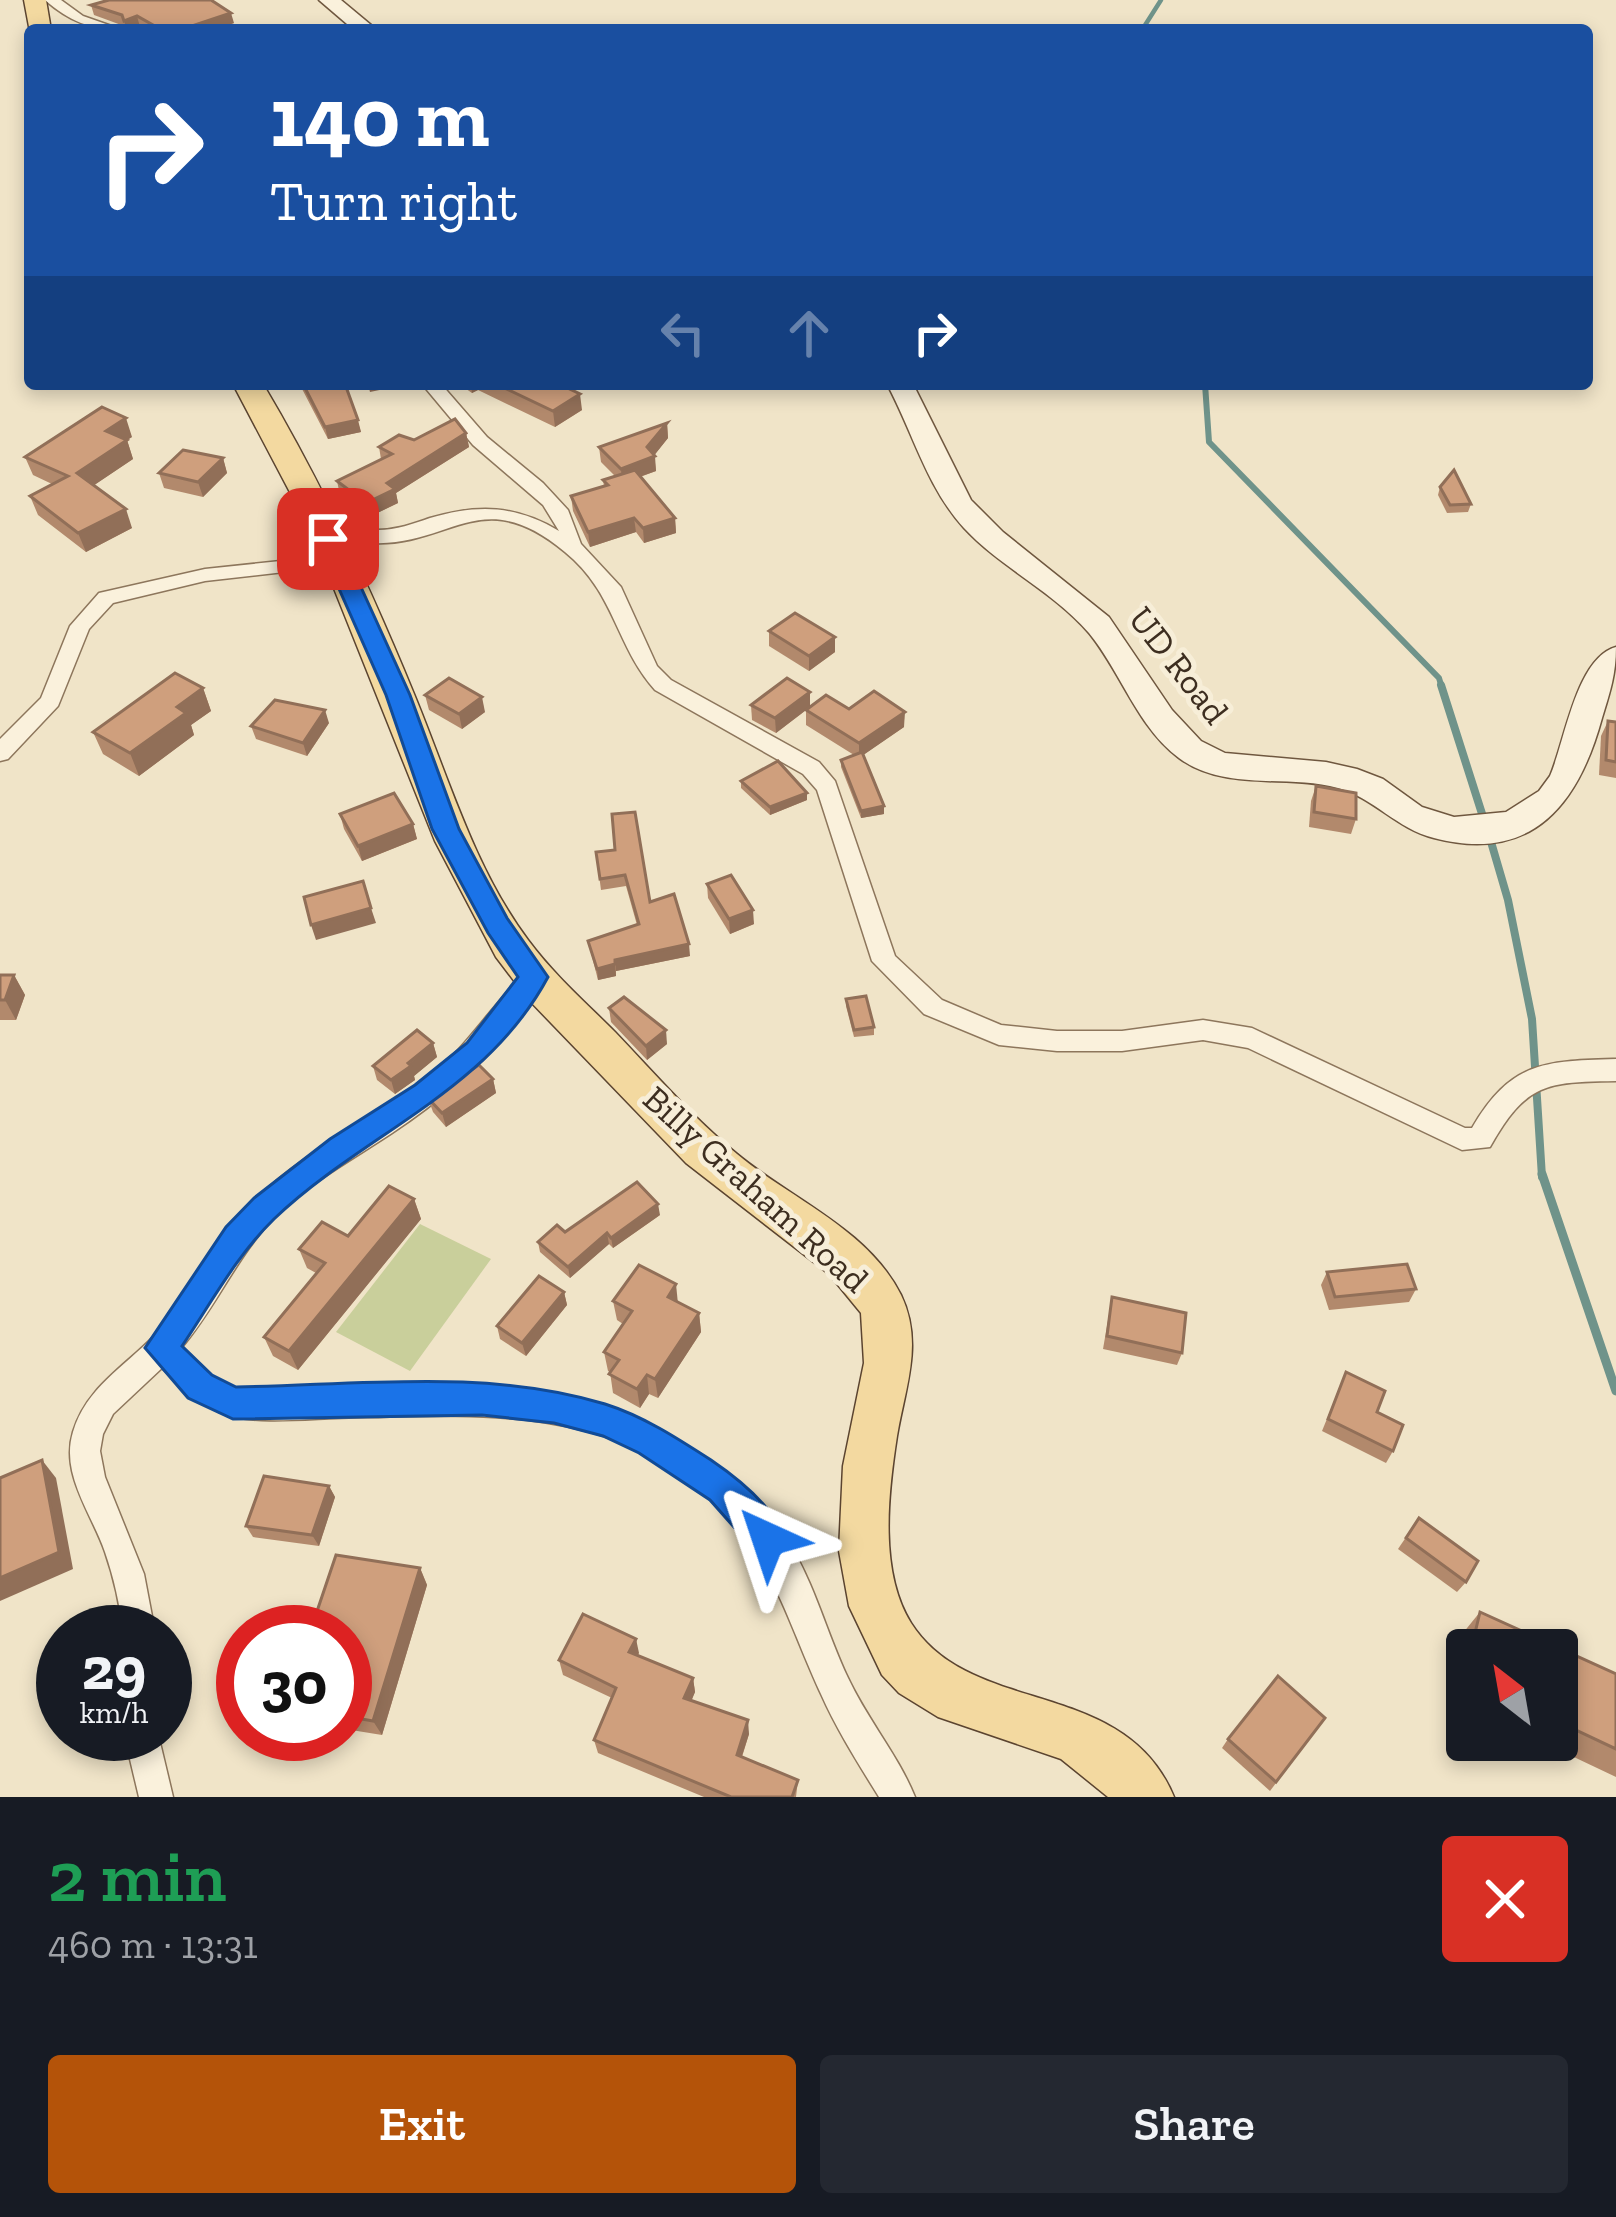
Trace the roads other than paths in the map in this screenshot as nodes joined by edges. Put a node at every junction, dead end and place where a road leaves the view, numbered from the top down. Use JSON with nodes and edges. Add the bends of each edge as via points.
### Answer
{"nodes":[{"id":1,"x":52,"y":0,"type":"edge"},
{"id":2,"x":329,"y":0,"type":"edge"},
{"id":3,"x":95,"y":24,"type":"edge"},
{"id":4,"x":359,"y":24,"type":"edge"},
{"id":5,"x":252,"y":390,"type":"edge"},
{"id":6,"x":436,"y":390,"type":"edge"},
{"id":7,"x":903,"y":390,"type":"edge"},
{"id":8,"x":318,"y":517,"type":"junction"},
{"id":9,"x":572,"y":546,"type":"junction"},
{"id":10,"x":338,"y":561,"type":"junction"},
{"id":11,"x":1616,"y":658,"type":"edge"},
{"id":12,"x":0,"y":753,"type":"edge"},
{"id":13,"x":534,"y":977,"type":"junction"},
{"id":14,"x":1616,"y":1070,"type":"edge"},
{"id":15,"x":162,"y":1348,"type":"junction"},
{"id":16,"x":135,"y":1605,"type":"edge"},
{"id":17,"x":147,"y":1761,"type":"edge"},
{"id":18,"x":156,"y":1797,"type":"edge"},
{"id":19,"x":898,"y":1797,"type":"edge"},
{"id":20,"x":1146,"y":1797,"type":"edge"}],
"edges":[{"from":1,"to":3,"type":"street"},
{"from":2,"to":4,"type":"main road"},
{"from":5,"to":8,"type":"main road","name":"Billy Graham Road"},
{"from":6,"to":9,"type":"street","via":[[476,438],[549,500]]},
{"from":7,"to":11,"type":"main road","name":"UD Road","via":[[943,478],[978,529],[1097,622],[1180,742],[1202,758],[1331,774],[1367,785],[1416,820],[1447,830],[1486,828],[1532,815],[1562,789],[1601,673]]},
{"from":8,"to":9,"type":"street","via":[[363,539],[482,512],[510,514]]},
{"from":8,"to":10,"type":"main road","name":"Billy Graham Road"},
{"from":9,"to":14,"type":"street","via":[[614,592],[663,685],[811,768],[827,787],[884,962],[933,1007],[999,1035],[1057,1041],[1203,1030],[1252,1038],[1462,1139],[1480,1139],[1521,1082]]},
{"from":10,"to":12,"type":"street","via":[[206,575],[106,598],[80,626],[50,700]]},
{"from":10,"to":13,"type":"main road","name":"Billy Graham Road","via":[[446,829]]},
{"from":13,"to":15,"type":"street","via":[[477,1052],[265,1208]]},
{"from":13,"to":20,"type":"main road","name":"Billy Graham Road","via":[[699,1147],[873,1289],[888,1318],[890,1370],[872,1437],[864,1559],[878,1623],[904,1661],[937,1690],[1071,1734]]},
{"from":15,"to":16,"type":"street","via":[[104,1403],[85,1446],[86,1470]]},
{"from":15,"to":19,"type":"street","via":[[200,1387],[233,1403],[482,1399],[554,1407],[652,1441],[722,1488],[768,1539],[838,1694]]},
{"from":17,"to":18,"type":"street"}]}
